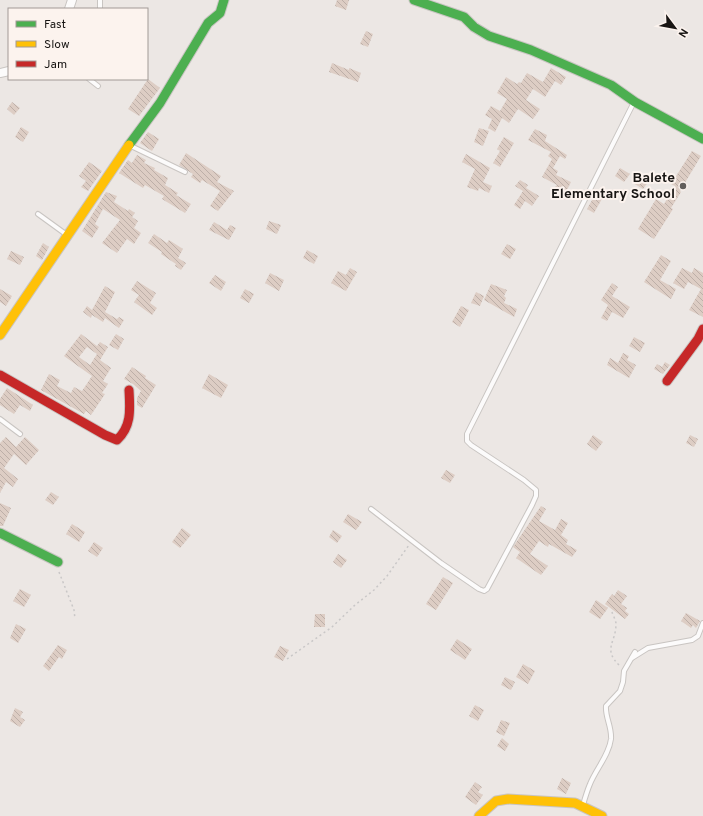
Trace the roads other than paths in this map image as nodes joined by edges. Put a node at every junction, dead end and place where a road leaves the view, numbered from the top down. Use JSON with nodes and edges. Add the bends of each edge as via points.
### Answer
{"nodes":[{"id":1,"x":224,"y":0,"type":"edge"},
{"id":2,"x":414,"y":0,"type":"edge"},
{"id":3,"x":90,"y":80,"type":"edge"},
{"id":4,"x":98,"y":86,"type":"dead end"},
{"id":5,"x":635,"y":102,"type":"junction"},
{"id":6,"x":703,"y":139,"type":"edge"},
{"id":7,"x":129,"y":144,"type":"junction"},
{"id":8,"x":185,"y":172,"type":"dead end"},
{"id":9,"x":38,"y":214,"type":"dead end"},
{"id":10,"x":67,"y":235,"type":"junction"},
{"id":11,"x":703,"y":329,"type":"edge"},
{"id":12,"x":0,"y":335,"type":"edge"},
{"id":13,"x":0,"y":375,"type":"edge"},
{"id":14,"x":667,"y":381,"type":"dead end"},
{"id":15,"x":129,"y":390,"type":"dead end"},
{"id":16,"x":0,"y":419,"type":"edge"},
{"id":17,"x":20,"y":434,"type":"dead end"},
{"id":18,"x":371,"y":509,"type":"dead end"},
{"id":19,"x":0,"y":533,"type":"edge"},
{"id":20,"x":55,"y":561,"type":"road end"},
{"id":21,"x":703,"y":623,"type":"edge"},
{"id":22,"x":635,"y":652,"type":"dead end"},
{"id":23,"x":632,"y":659,"type":"junction"},
{"id":24,"x":583,"y":806,"type":"junction"},
{"id":25,"x":479,"y":816,"type":"edge"},
{"id":26,"x":602,"y":816,"type":"edge"}],
"edges":[{"from":1,"to":7,"type":"street","via":[[220,13],[208,23],[197,38],[180,72]]},
{"from":2,"to":5,"type":"street","via":[[464,17],[489,36],[611,84]]},
{"from":3,"to":4,"type":"lane"},
{"from":5,"to":6,"type":"street"},
{"from":5,"to":18,"type":"lane","via":[[467,434],[467,441],[471,445],[536,490],[532,505],[487,589],[484,590],[447,567]]},
{"from":7,"to":8,"type":"lane"},
{"from":7,"to":10,"type":"street"},
{"from":9,"to":10,"type":"lane"},
{"from":10,"to":12,"type":"street"},
{"from":11,"to":14,"type":"street"},
{"from":13,"to":15,"type":"street","via":[[117,440],[124,432],[130,417]]},
{"from":16,"to":17,"type":"lane"},
{"from":19,"to":20,"type":"street"},
{"from":21,"to":23,"type":"lane","via":[[698,636],[692,640],[648,648]]},
{"from":22,"to":23,"type":"lane"},
{"from":23,"to":24,"type":"lane","via":[[624,670],[620,691],[606,706],[605,712],[612,729],[611,741],[606,756],[590,784]]},
{"from":24,"to":25,"type":"street","via":[[575,803],[508,799],[496,801]]},
{"from":24,"to":26,"type":"street"}]}
